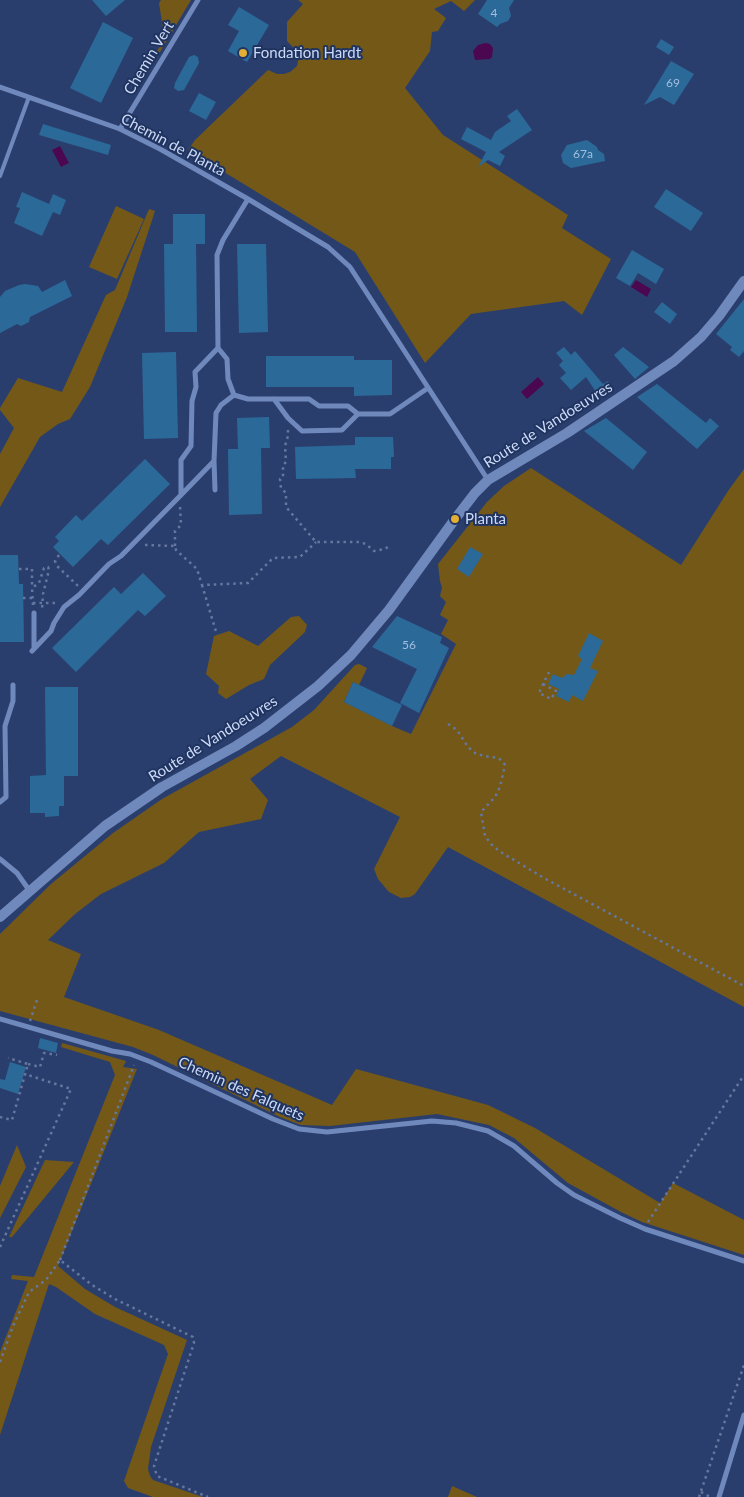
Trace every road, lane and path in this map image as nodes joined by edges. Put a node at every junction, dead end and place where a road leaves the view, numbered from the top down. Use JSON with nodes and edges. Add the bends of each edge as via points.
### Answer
{"nodes":[{"id":1,"x":198,"y":0,"type":"edge"},
{"id":2,"x":0,"y":87,"type":"edge"},
{"id":3,"x":29,"y":97,"type":"junction"},
{"id":4,"x":120,"y":129,"type":"junction"},
{"id":5,"x":0,"y":176,"type":"edge"},
{"id":6,"x":248,"y":199,"type":"junction"},
{"id":7,"x":744,"y":281,"type":"edge"},
{"id":8,"x":218,"y":348,"type":"junction"},
{"id":9,"x":428,"y":388,"type":"junction"},
{"id":10,"x":234,"y":395,"type":"junction"},
{"id":11,"x":274,"y":399,"type":"junction"},
{"id":12,"x":358,"y":414,"type":"junction"},
{"id":13,"x":288,"y":418,"type":"junction"},
{"id":14,"x":214,"y":461,"type":"junction"},
{"id":15,"x":488,"y":480,"type":"junction"},
{"id":16,"x":215,"y":490,"type":"dead end"},
{"id":17,"x":181,"y":495,"type":"junction"},
{"id":18,"x":316,"y":542,"type":"junction"},
{"id":19,"x":132,"y":545,"type":"junction"},
{"id":20,"x":175,"y":546,"type":"junction"},
{"id":21,"x":389,"y":546,"type":"dead end"},
{"id":22,"x":59,"y":555,"type":"dead end"},
{"id":23,"x":18,"y":570,"type":"dead end"},
{"id":24,"x":202,"y":585,"type":"junction"},
{"id":25,"x":32,"y":588,"type":"junction"},
{"id":26,"x":83,"y":590,"type":"junction"},
{"id":27,"x":23,"y":598,"type":"dead end"},
{"id":28,"x":32,"y":598,"type":"junction"},
{"id":29,"x":42,"y":603,"type":"junction"},
{"id":30,"x":49,"y":603,"type":"dead end"},
{"id":31,"x":34,"y":614,"type":"dead end"},
{"id":32,"x":34,"y":627,"type":"junction"},
{"id":33,"x":217,"y":635,"type":"dead end"},
{"id":34,"x":549,"y":672,"type":"dead end"},
{"id":35,"x":543,"y":684,"type":"junction"},
{"id":36,"x":12,"y":685,"type":"dead end"},
{"id":37,"x":448,"y":724,"type":"dead end"},
{"id":38,"x":0,"y":802,"type":"edge"},
{"id":39,"x":0,"y":859,"type":"edge"},
{"id":40,"x":29,"y":890,"type":"junction"},
{"id":41,"x":0,"y":917,"type":"edge"},
{"id":42,"x":744,"y":986,"type":"edge"},
{"id":43,"x":37,"y":1000,"type":"dead end"},
{"id":44,"x":0,"y":1019,"type":"edge"},
{"id":45,"x":28,"y":1027,"type":"junction"},
{"id":46,"x":56,"y":1055,"type":"dead end"},
{"id":47,"x":137,"y":1057,"type":"junction"},
{"id":48,"x":8,"y":1058,"type":"dead end"},
{"id":49,"x":28,"y":1064,"type":"junction"},
{"id":50,"x":25,"y":1074,"type":"junction"},
{"id":51,"x":744,"y":1075,"type":"edge"},
{"id":52,"x":0,"y":1117,"type":"edge"},
{"id":53,"x":645,"y":1228,"type":"junction"},
{"id":54,"x":0,"y":1247,"type":"edge"},
{"id":55,"x":60,"y":1260,"type":"junction"},
{"id":56,"x":744,"y":1261,"type":"edge"},
{"id":57,"x":0,"y":1362,"type":"edge"},
{"id":58,"x":744,"y":1364,"type":"edge"},
{"id":59,"x":744,"y":1415,"type":"edge"},
{"id":60,"x":701,"y":1492,"type":"junction"},
{"id":61,"x":208,"y":1497,"type":"edge"},
{"id":62,"x":699,"y":1497,"type":"edge"},
{"id":63,"x":710,"y":1497,"type":"edge"},
{"id":64,"x":720,"y":1497,"type":"edge"}],
"edges":[{"from":1,"to":4,"type":"street","name":"Chemin Vert"},
{"from":2,"to":3,"type":"street","name":"Chemin de Planta"},
{"from":3,"to":4,"type":"street","name":"Chemin de Planta"},
{"from":3,"to":5,"type":"lane"},
{"from":4,"to":6,"type":"street","name":"Chemin de Planta"},
{"from":6,"to":8,"type":"street","via":[[217,255]]},
{"from":6,"to":9,"type":"street","name":"Chemin de Planta","via":[[328,247],[350,267]]},
{"from":7,"to":15,"type":"main road","name":"Route de Vandoeuvres","via":[[701,337],[660,372]]},
{"from":8,"to":10,"type":"street","via":[[227,360],[228,379]]},
{"from":8,"to":17,"type":"street","via":[[196,372],[191,446],[180,460]]},
{"from":9,"to":12,"type":"street","via":[[390,414]]},
{"from":9,"to":15,"type":"street","name":"Chemin de Planta"},
{"from":10,"to":11,"type":"street","via":[[248,399]]},
{"from":10,"to":14,"type":"street","via":[[216,413]]},
{"from":11,"to":12,"type":"street","via":[[310,398],[319,406],[348,406]]},
{"from":11,"to":13,"type":"street"},
{"from":12,"to":13,"type":"street","via":[[342,430],[302,431]]},
{"from":13,"to":18,"type":"path","via":[[281,488],[286,492],[286,507]]},
{"from":14,"to":16,"type":"street"},
{"from":14,"to":17,"type":"street"},
{"from":15,"to":40,"type":"main road","name":"Route de Vandoeuvres","via":[[379,623],[318,686],[264,728],[162,787],[105,826]]},
{"from":17,"to":19,"type":"street"},
{"from":17,"to":20,"type":"path","via":[[181,525],[175,531]]},
{"from":18,"to":21,"type":"path","via":[[359,542],[374,551]]},
{"from":18,"to":24,"type":"path","via":[[300,557],[273,558],[248,584]]},
{"from":19,"to":20,"type":"path"},
{"from":19,"to":26,"type":"street"},
{"from":20,"to":24,"type":"path","via":[[197,569]]},
{"from":22,"to":26,"type":"path","via":[[55,561],[57,566]]},
{"from":23,"to":25,"type":"path","via":[[32,569]]},
{"from":24,"to":33,"type":"path"},
{"from":25,"to":28,"type":"path"},
{"from":25,"to":29,"type":"path","via":[[40,580],[44,568],[48,567]]},
{"from":26,"to":32,"type":"street","via":[[64,607],[51,631],[33,649]]},
{"from":27,"to":28,"type":"path"},
{"from":28,"to":29,"type":"path","via":[[33,604]]},
{"from":29,"to":30,"type":"path"},
{"from":29,"to":32,"type":"path","via":[[41,619]]},
{"from":31,"to":32,"type":"street"},
{"from":34,"to":35,"type":"path"},
{"from":35,"to":35,"type":"path","via":[[539,693],[551,699],[556,691]]},
{"from":36,"to":38,"type":"street","via":[[13,701],[5,726],[6,797]]},
{"from":37,"to":42,"type":"path","via":[[475,753],[498,758],[505,765],[498,792],[481,812],[485,836],[491,844],[544,878]]},
{"from":39,"to":40,"type":"street","via":[[17,873]]},
{"from":40,"to":41,"type":"main road","name":"Route de Vandoeuvres"},
{"from":43,"to":45,"type":"path"},
{"from":44,"to":45,"type":"street","name":"Chemin des Falquets"},
{"from":45,"to":47,"type":"street","name":"Chemin des Falquets"},
{"from":46,"to":49,"type":"path","via":[[44,1053],[40,1067]]},
{"from":47,"to":53,"type":"street","name":"Chemin des Falquets","via":[[299,1130],[328,1132],[432,1120],[488,1131],[514,1146],[574,1195]]},
{"from":47,"to":55,"type":"path"},
{"from":48,"to":49,"type":"path"},
{"from":49,"to":50,"type":"path"},
{"from":50,"to":52,"type":"path","via":[[12,1120]]},
{"from":50,"to":54,"type":"path","via":[[71,1089]]},
{"from":51,"to":53,"type":"path"},
{"from":53,"to":56,"type":"street","name":"Chemin des Falquets"},
{"from":55,"to":57,"type":"path","via":[[46,1280],[30,1292],[12,1326]]},
{"from":55,"to":61,"type":"path","via":[[114,1299],[193,1337],[194,1343],[154,1466],[157,1476]]},
{"from":58,"to":60,"type":"path"},
{"from":59,"to":64,"type":"street"},
{"from":60,"to":62,"type":"path"},
{"from":60,"to":63,"type":"path"}]}
